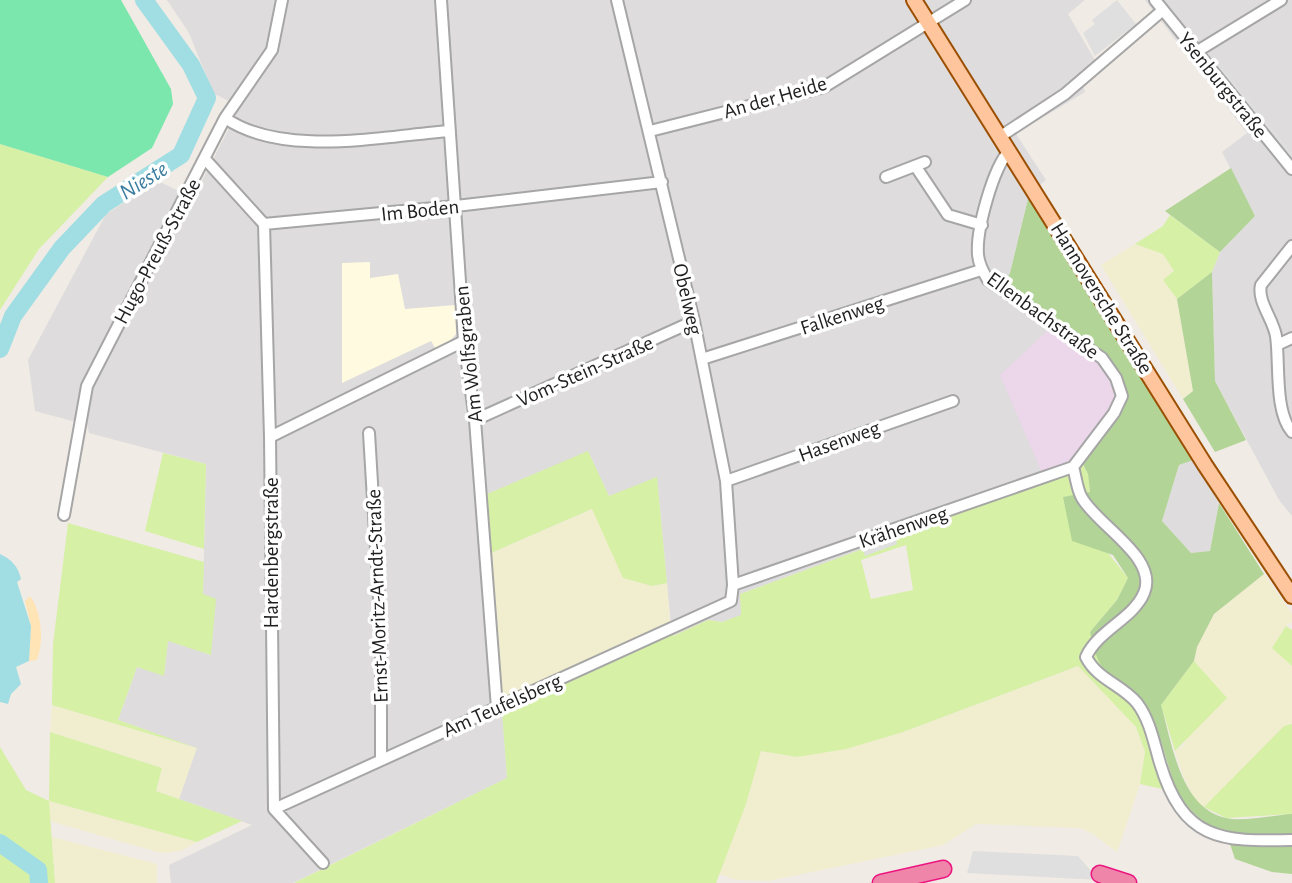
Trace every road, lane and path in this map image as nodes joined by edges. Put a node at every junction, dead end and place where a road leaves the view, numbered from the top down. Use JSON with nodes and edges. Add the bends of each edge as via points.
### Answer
{"nodes":[{"id":1,"x":282,"y":0,"type":"edge"},
{"id":2,"x":441,"y":0,"type":"edge"},
{"id":3,"x":617,"y":0,"type":"edge"},
{"id":4,"x":914,"y":0,"type":"edge"},
{"id":5,"x":965,"y":0,"type":"edge"},
{"id":6,"x":1155,"y":0,"type":"edge"},
{"id":7,"x":1281,"y":0,"type":"edge"},
{"id":8,"x":1163,"y":10,"type":"junction"},
{"id":9,"x":928,"y":21,"type":"junction"},
{"id":10,"x":1196,"y":52,"type":"junction"},
{"id":11,"x":225,"y":118,"type":"junction"},
{"id":12,"x":450,"y":131,"type":"junction"},
{"id":13,"x":650,"y":131,"type":"junction"},
{"id":14,"x":1001,"y":136,"type":"junction"},
{"id":15,"x":1010,"y":150,"type":"junction"},
{"id":16,"x":205,"y":159,"type":"junction"},
{"id":17,"x":1292,"y":169,"type":"edge"},
{"id":18,"x":886,"y":177,"type":"dead end"},
{"id":19,"x":662,"y":182,"type":"junction"},
{"id":20,"x":456,"y":206,"type":"junction"},
{"id":21,"x":264,"y":224,"type":"junction"},
{"id":22,"x":982,"y":225,"type":"junction"},
{"id":23,"x":1292,"y":246,"type":"edge"},
{"id":24,"x":981,"y":270,"type":"junction"},
{"id":25,"x":694,"y":321,"type":"junction"},
{"id":26,"x":1292,"y":338,"type":"edge"},
{"id":27,"x":464,"y":341,"type":"junction"},
{"id":28,"x":1277,"y":345,"type":"junction"},
{"id":29,"x":702,"y":359,"type":"junction"},
{"id":30,"x":953,"y":401,"type":"dead end"},
{"id":31,"x":475,"y":421,"type":"junction"},
{"id":32,"x":1292,"y":432,"type":"edge"},
{"id":33,"x":369,"y":433,"type":"dead end"},
{"id":34,"x":270,"y":437,"type":"junction"},
{"id":35,"x":1073,"y":467,"type":"junction"},
{"id":36,"x":726,"y":481,"type":"junction"},
{"id":37,"x":64,"y":515,"type":"dead end"},
{"id":38,"x":733,"y":585,"type":"junction"},
{"id":39,"x":1292,"y":596,"type":"edge"},
{"id":40,"x":731,"y":601,"type":"joint"},
{"id":41,"x":497,"y":708,"type":"junction"},
{"id":42,"x":381,"y":759,"type":"junction"},
{"id":43,"x":274,"y":809,"type":"junction"},
{"id":44,"x":1292,"y":840,"type":"edge"},
{"id":45,"x":323,"y":863,"type":"dead end"},
{"id":46,"x":943,"y":869,"type":"dead end"},
{"id":47,"x":1100,"y":874,"type":"dead end"},
{"id":48,"x":881,"y":883,"type":"edge"},
{"id":49,"x":1128,"y":883,"type":"edge"}],
"edges":[{"from":1,"to":11,"type":"street","name":"Hugo-Preuß-Straße","via":[[272,50]]},
{"from":2,"to":12,"type":"street","name":"Am Wolfsgraben"},
{"from":3,"to":13,"type":"street","name":"Obelweg"},
{"from":4,"to":9,"type":"main road","name":"Hannoversche Straße"},
{"from":5,"to":9,"type":"street","name":"An der Heide"},
{"from":6,"to":8,"type":"street","name":"Ysenburgstraße"},
{"from":7,"to":10,"type":"street"},
{"from":8,"to":10,"type":"street","name":"Ysenburgstraße"},
{"from":8,"to":14,"type":"street","via":[[1065,94]]},
{"from":9,"to":13,"type":"street","name":"An der Heide","via":[[824,87]]},
{"from":9,"to":14,"type":"main road","name":"Hannoversche Straße"},
{"from":10,"to":17,"type":"street","name":"Ysenburgstraße"},
{"from":11,"to":12,"type":"street","via":[[262,136],[309,142]]},
{"from":11,"to":16,"type":"street","name":"Hugo-Preuß-Straße"},
{"from":12,"to":20,"type":"street","name":"Am Wolfsgraben"},
{"from":13,"to":19,"type":"street","name":"Obelweg"},
{"from":14,"to":15,"type":"main road","name":"Hannoversche Straße"},
{"from":15,"to":22,"type":"street","name":"Ellenbachstraße","via":[[997,167]]},
{"from":15,"to":39,"type":"main road","name":"Hannoversche Straße","via":[[1205,465]]},
{"from":16,"to":21,"type":"street"},
{"from":16,"to":37,"type":"street","name":"Hugo-Preuß-Straße","via":[[87,386]]},
{"from":18,"to":22,"type":"street","via":[[920,164],[948,215]]},
{"from":19,"to":20,"type":"street","name":"Im Boden"},
{"from":19,"to":25,"type":"street","name":"Obelweg"},
{"from":20,"to":21,"type":"street","name":"Im Boden"},
{"from":20,"to":27,"type":"street","name":"Am Wolfsgraben"},
{"from":21,"to":34,"type":"street","name":"Hardenbergstraße"},
{"from":22,"to":24,"type":"street","name":"Ellenbachstraße"},
{"from":23,"to":28,"type":"street","via":[[1259,293],[1274,324]]},
{"from":24,"to":29,"type":"street","name":"Falkenweg"},
{"from":24,"to":35,"type":"street","name":"Ellenbachstraße","via":[[988,280],[1102,358],[1116,378],[1122,396],[1114,413]]},
{"from":25,"to":29,"type":"street","name":"Obelweg"},
{"from":25,"to":31,"type":"street","name":"Vom-Stein-Straße"},
{"from":26,"to":28,"type":"street"},
{"from":27,"to":31,"type":"street","name":"Am Wolfsgraben"},
{"from":27,"to":34,"type":"street"},
{"from":28,"to":32,"type":"street","via":[[1281,410]]},
{"from":29,"to":36,"type":"street","name":"Obelweg"},
{"from":30,"to":36,"type":"street","name":"Hasenweg"},
{"from":31,"to":41,"type":"street","name":"Am Wolfsgraben"},
{"from":33,"to":42,"type":"street","name":"Ernst-Moritz-Arndt-Straße","via":[[381,632]]},
{"from":34,"to":43,"type":"street","name":"Hardenbergstraße"},
{"from":35,"to":38,"type":"street","name":"Krähenweg"},
{"from":35,"to":44,"type":"street","via":[[1082,497],[1139,557],[1147,576],[1142,597],[1089,650],[1090,665],[1136,701],[1148,722],[1169,791],[1202,829],[1233,840]]},
{"from":36,"to":38,"type":"street","name":"Obelweg"},
{"from":38,"to":40,"type":"street","name":"Obelweg"},
{"from":40,"to":41,"type":"street","name":"Am Teufelsberg"},
{"from":41,"to":42,"type":"street","name":"Am Teufelsberg"},
{"from":42,"to":43,"type":"street","name":"Am Teufelsberg"},
{"from":43,"to":45,"type":"street"},
{"from":46,"to":48,"type":"highway"},
{"from":47,"to":49,"type":"highway"}]}
